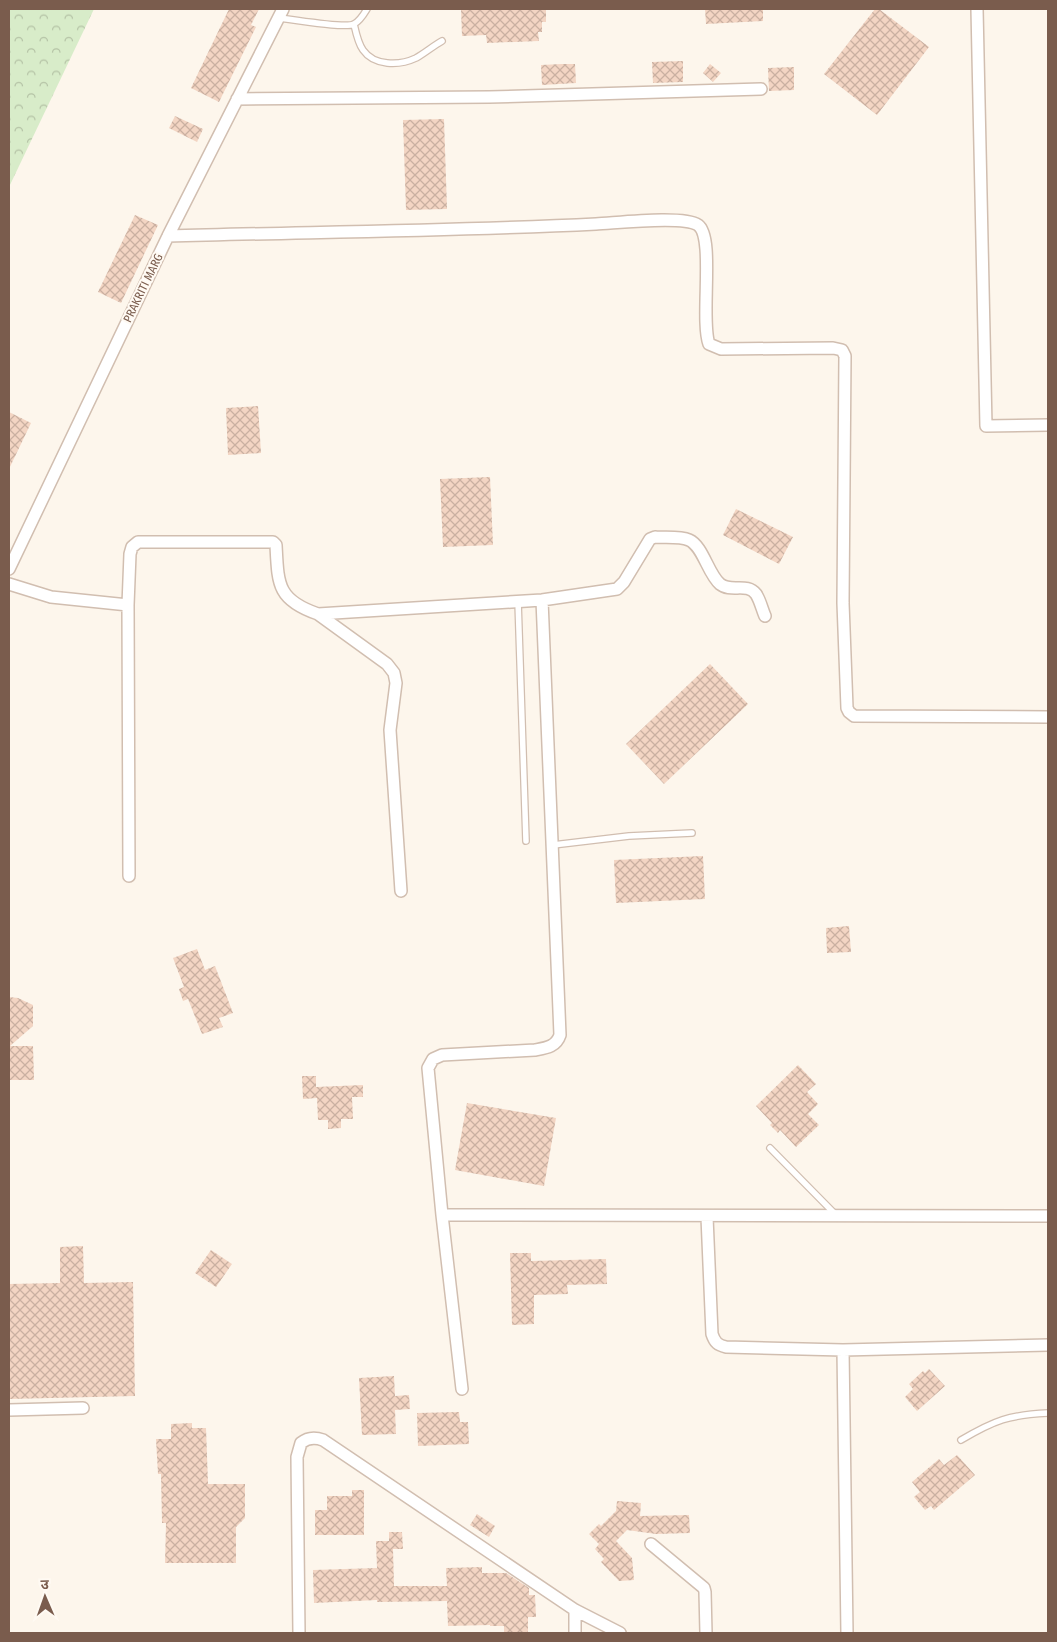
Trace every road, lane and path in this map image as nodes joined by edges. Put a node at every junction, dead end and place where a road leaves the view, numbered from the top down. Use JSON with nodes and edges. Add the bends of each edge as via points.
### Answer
{"nodes":[{"id":1,"x":367,"y":9,"type":"edge"},
{"id":2,"x":978,"y":9,"type":"edge"},
{"id":3,"x":280,"y":13,"type":"edge"},
{"id":4,"x":354,"y":24,"type":"junction"},
{"id":5,"x":442,"y":41,"type":"dead end"},
{"id":6,"x":761,"y":89,"type":"dead end"},
{"id":7,"x":237,"y":99,"type":"junction"},
{"id":8,"x":168,"y":236,"type":"junction"},
{"id":9,"x":1048,"y":425,"type":"edge"},
{"id":10,"x":9,"y":569,"type":"edge"},
{"id":11,"x":9,"y":584,"type":"edge"},
{"id":12,"x":542,"y":600,"type":"junction"},
{"id":13,"x":518,"y":601,"type":"junction"},
{"id":14,"x":128,"y":605,"type":"junction"},
{"id":15,"x":318,"y":614,"type":"junction"},
{"id":16,"x":764,"y":616,"type":"dead end"},
{"id":17,"x":1048,"y":717,"type":"edge"},
{"id":18,"x":692,"y":833,"type":"dead end"},
{"id":19,"x":526,"y":841,"type":"dead end"},
{"id":20,"x":553,"y":845,"type":"junction"},
{"id":21,"x":129,"y":876,"type":"dead end"},
{"id":22,"x":402,"y":890,"type":"dead end"},
{"id":23,"x":770,"y":1148,"type":"dead end"},
{"id":24,"x":442,"y":1215,"type":"junction"},
{"id":25,"x":706,"y":1216,"type":"junction"},
{"id":26,"x":838,"y":1216,"type":"junction"},
{"id":27,"x":1048,"y":1216,"type":"edge"},
{"id":28,"x":1048,"y":1345,"type":"edge"},
{"id":29,"x":843,"y":1350,"type":"junction"},
{"id":30,"x":462,"y":1389,"type":"dead end"},
{"id":31,"x":83,"y":1408,"type":"dead end"},
{"id":32,"x":9,"y":1410,"type":"edge"},
{"id":33,"x":1048,"y":1413,"type":"edge"},
{"id":34,"x":961,"y":1440,"type":"dead end"},
{"id":35,"x":651,"y":1544,"type":"dead end"},
{"id":36,"x":576,"y":1610,"type":"junction"},
{"id":37,"x":299,"y":1633,"type":"edge"},
{"id":38,"x":575,"y":1633,"type":"edge"},
{"id":39,"x":620,"y":1633,"type":"edge"},
{"id":40,"x":706,"y":1633,"type":"edge"},
{"id":41,"x":847,"y":1633,"type":"edge"}],
"edges":[{"from":1,"to":4,"type":"lane"},
{"from":2,"to":9,"type":"street","via":[[986,426]]},
{"from":3,"to":4,"type":"lane","via":[[337,26]]},
{"from":3,"to":7,"type":"street","name":"PRAKRITI MARG"},
{"from":4,"to":5,"type":"lane","via":[[363,51],[383,63],[416,58]]},
{"from":6,"to":7,"type":"street","via":[[489,97]]},
{"from":7,"to":8,"type":"street","name":"PRAKRITI MARG"},
{"from":8,"to":10,"type":"street","name":"PRAKRITI MARG"},
{"from":8,"to":17,"type":"street","via":[[668,220],[698,225],[707,249],[705,302],[709,344],[721,349],[832,348],[842,350],[845,356],[843,603],[849,712],[854,716]]},
{"from":11,"to":14,"type":"street","via":[[50,597]]},
{"from":12,"to":13,"type":"street"},
{"from":12,"to":16,"type":"street","via":[[617,589],[650,539],[680,539],[696,545],[722,585],[749,588],[756,594]]},
{"from":12,"to":20,"type":"street"},
{"from":13,"to":15,"type":"street"},
{"from":13,"to":19,"type":"lane"},
{"from":14,"to":15,"type":"street","via":[[130,554],[138,542],[273,542],[283,592],[291,601]]},
{"from":14,"to":21,"type":"street"},
{"from":15,"to":22,"type":"street","via":[[392,668],[395,677],[390,730]]},
{"from":18,"to":20,"type":"lane"},
{"from":20,"to":24,"type":"street","via":[[560,1035],[556,1044],[542,1049],[442,1055],[433,1059],[428,1068]]},
{"from":23,"to":26,"type":"lane"},
{"from":24,"to":25,"type":"street"},
{"from":24,"to":30,"type":"street"},
{"from":25,"to":26,"type":"street"},
{"from":25,"to":29,"type":"street","via":[[712,1334],[716,1342],[726,1347]]},
{"from":26,"to":27,"type":"street"},
{"from":28,"to":29,"type":"street"},
{"from":29,"to":41,"type":"street"},
{"from":31,"to":32,"type":"street"},
{"from":33,"to":34,"type":"lane","via":[[1023,1414],[993,1422]]},
{"from":35,"to":40,"type":"street","via":[[704,1588]]},
{"from":36,"to":37,"type":"street","via":[[323,1440],[314,1438],[301,1443],[297,1457]]},
{"from":36,"to":38,"type":"street"},
{"from":36,"to":39,"type":"street"}]}
